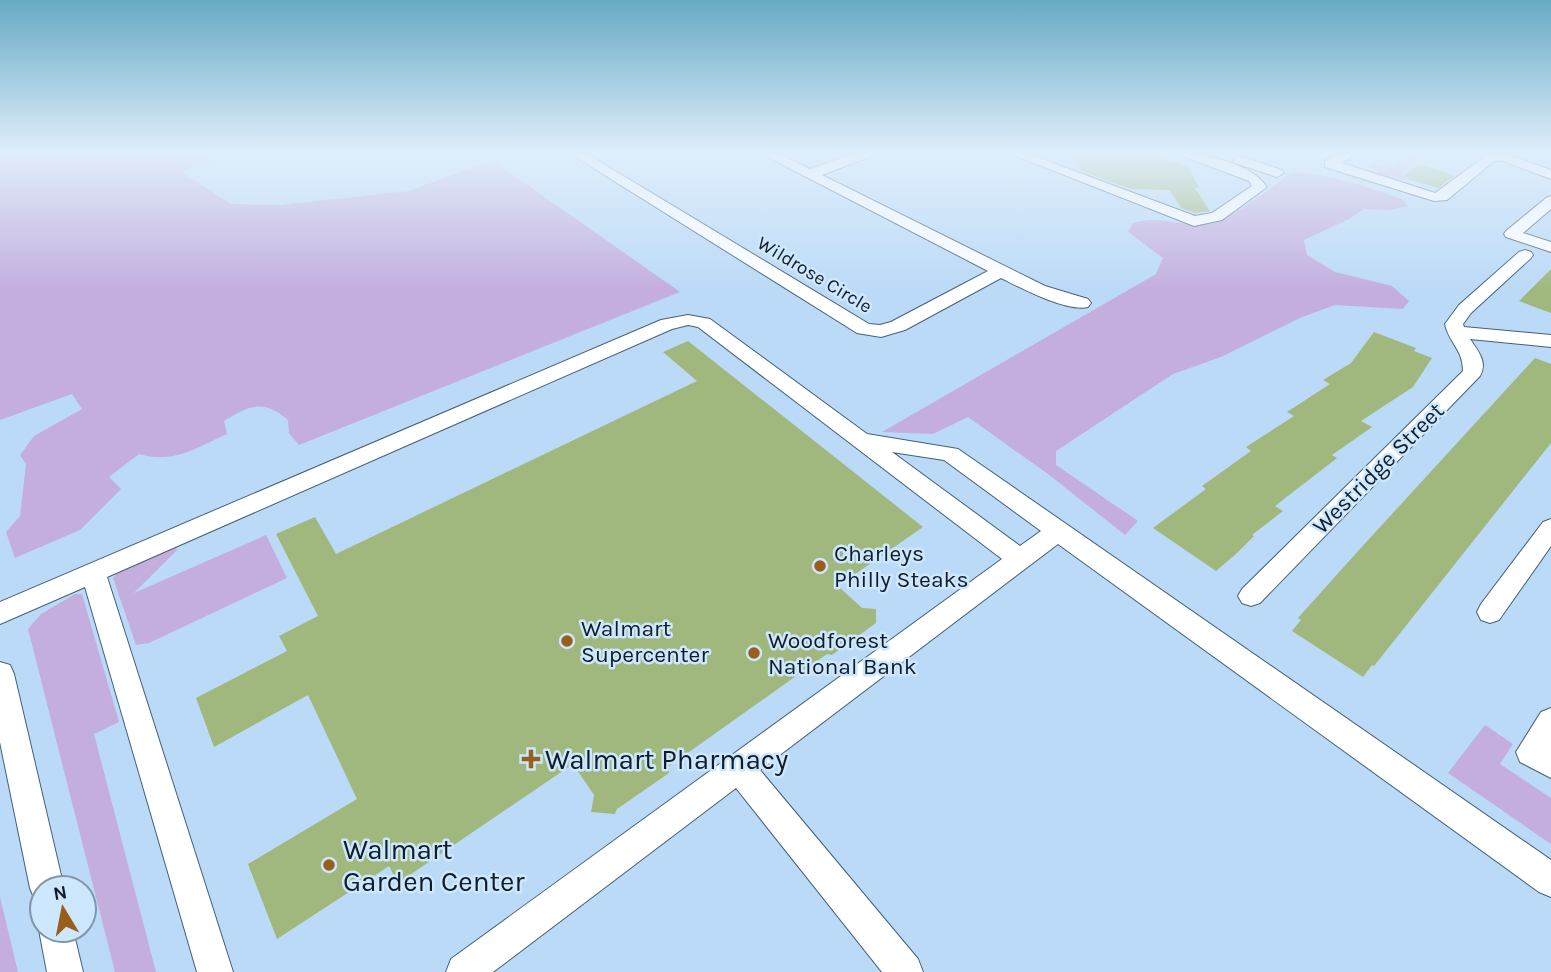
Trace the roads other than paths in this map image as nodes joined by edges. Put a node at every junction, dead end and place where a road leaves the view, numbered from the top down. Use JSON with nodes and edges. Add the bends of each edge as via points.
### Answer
{"nodes":[{"id":1,"x":652,"y":199,"type":"edge"},
{"id":2,"x":861,"y":199,"type":"edge"},
{"id":3,"x":1137,"y":199,"type":"edge"},
{"id":4,"x":1242,"y":199,"type":"edge"},
{"id":5,"x":1551,"y":201,"type":"edge"},
{"id":6,"x":1551,"y":247,"type":"edge"},
{"id":7,"x":1525,"y":254,"type":"dead end"},
{"id":8,"x":1002,"y":271,"type":"junction"},
{"id":9,"x":1082,"y":303,"type":"dead end"},
{"id":10,"x":1456,"y":332,"type":"junction"},
{"id":11,"x":1551,"y":341,"type":"edge"},
{"id":12,"x":859,"y":439,"type":"junction"},
{"id":13,"x":1551,"y":528,"type":"edge"},
{"id":14,"x":1058,"y":531,"type":"junction"},
{"id":15,"x":1020,"y":559,"type":"junction"},
{"id":16,"x":93,"y":572,"type":"junction"},
{"id":17,"x":1251,"y":596,"type":"dead end"},
{"id":18,"x":1490,"y":612,"type":"dead end"},
{"id":19,"x":0,"y":613,"type":"edge"},
{"id":20,"x":0,"y":674,"type":"edge"},
{"id":21,"x":1551,"y":721,"type":"edge"},
{"id":22,"x":1551,"y":764,"type":"edge"},
{"id":23,"x":739,"y":768,"type":"junction"},
{"id":24,"x":44,"y":874,"type":"edge"},
{"id":25,"x":1551,"y":880,"type":"edge"},
{"id":26,"x":59,"y":944,"type":"edge"},
{"id":27,"x":65,"y":972,"type":"edge"},
{"id":28,"x":215,"y":972,"type":"edge"},
{"id":29,"x":464,"y":972,"type":"edge"},
{"id":30,"x":905,"y":972,"type":"edge"}],
"edges":[{"from":1,"to":8,"type":"street","name":"Wildrose Circle","via":[[864,329],[898,326]]},
{"from":2,"to":8,"type":"street"},
{"from":3,"to":4,"type":"street","via":[[1194,221],[1217,217]]},
{"from":5,"to":6,"type":"street","via":[[1512,234]]},
{"from":7,"to":10,"type":"street","via":[[1465,309],[1454,324]]},
{"from":8,"to":9,"type":"street","via":[[1039,290]]},
{"from":10,"to":11,"type":"street"},
{"from":10,"to":17,"type":"street","name":"Westridge Street","via":[[1473,356],[1473,372]]},
{"from":12,"to":14,"type":"street","via":[[950,454]]},
{"from":12,"to":15,"type":"street"},
{"from":12,"to":16,"type":"street","via":[[704,323],[688,320],[667,324]]},
{"from":13,"to":18,"type":"street"},
{"from":14,"to":15,"type":"street"},
{"from":14,"to":25,"type":"street"},
{"from":15,"to":23,"type":"street"},
{"from":16,"to":19,"type":"street"},
{"from":16,"to":28,"type":"street"},
{"from":20,"to":24,"type":"street"},
{"from":21,"to":22,"type":"street","via":[[1531,752]]},
{"from":23,"to":29,"type":"street"},
{"from":23,"to":30,"type":"street"},
{"from":26,"to":27,"type":"street"}]}
